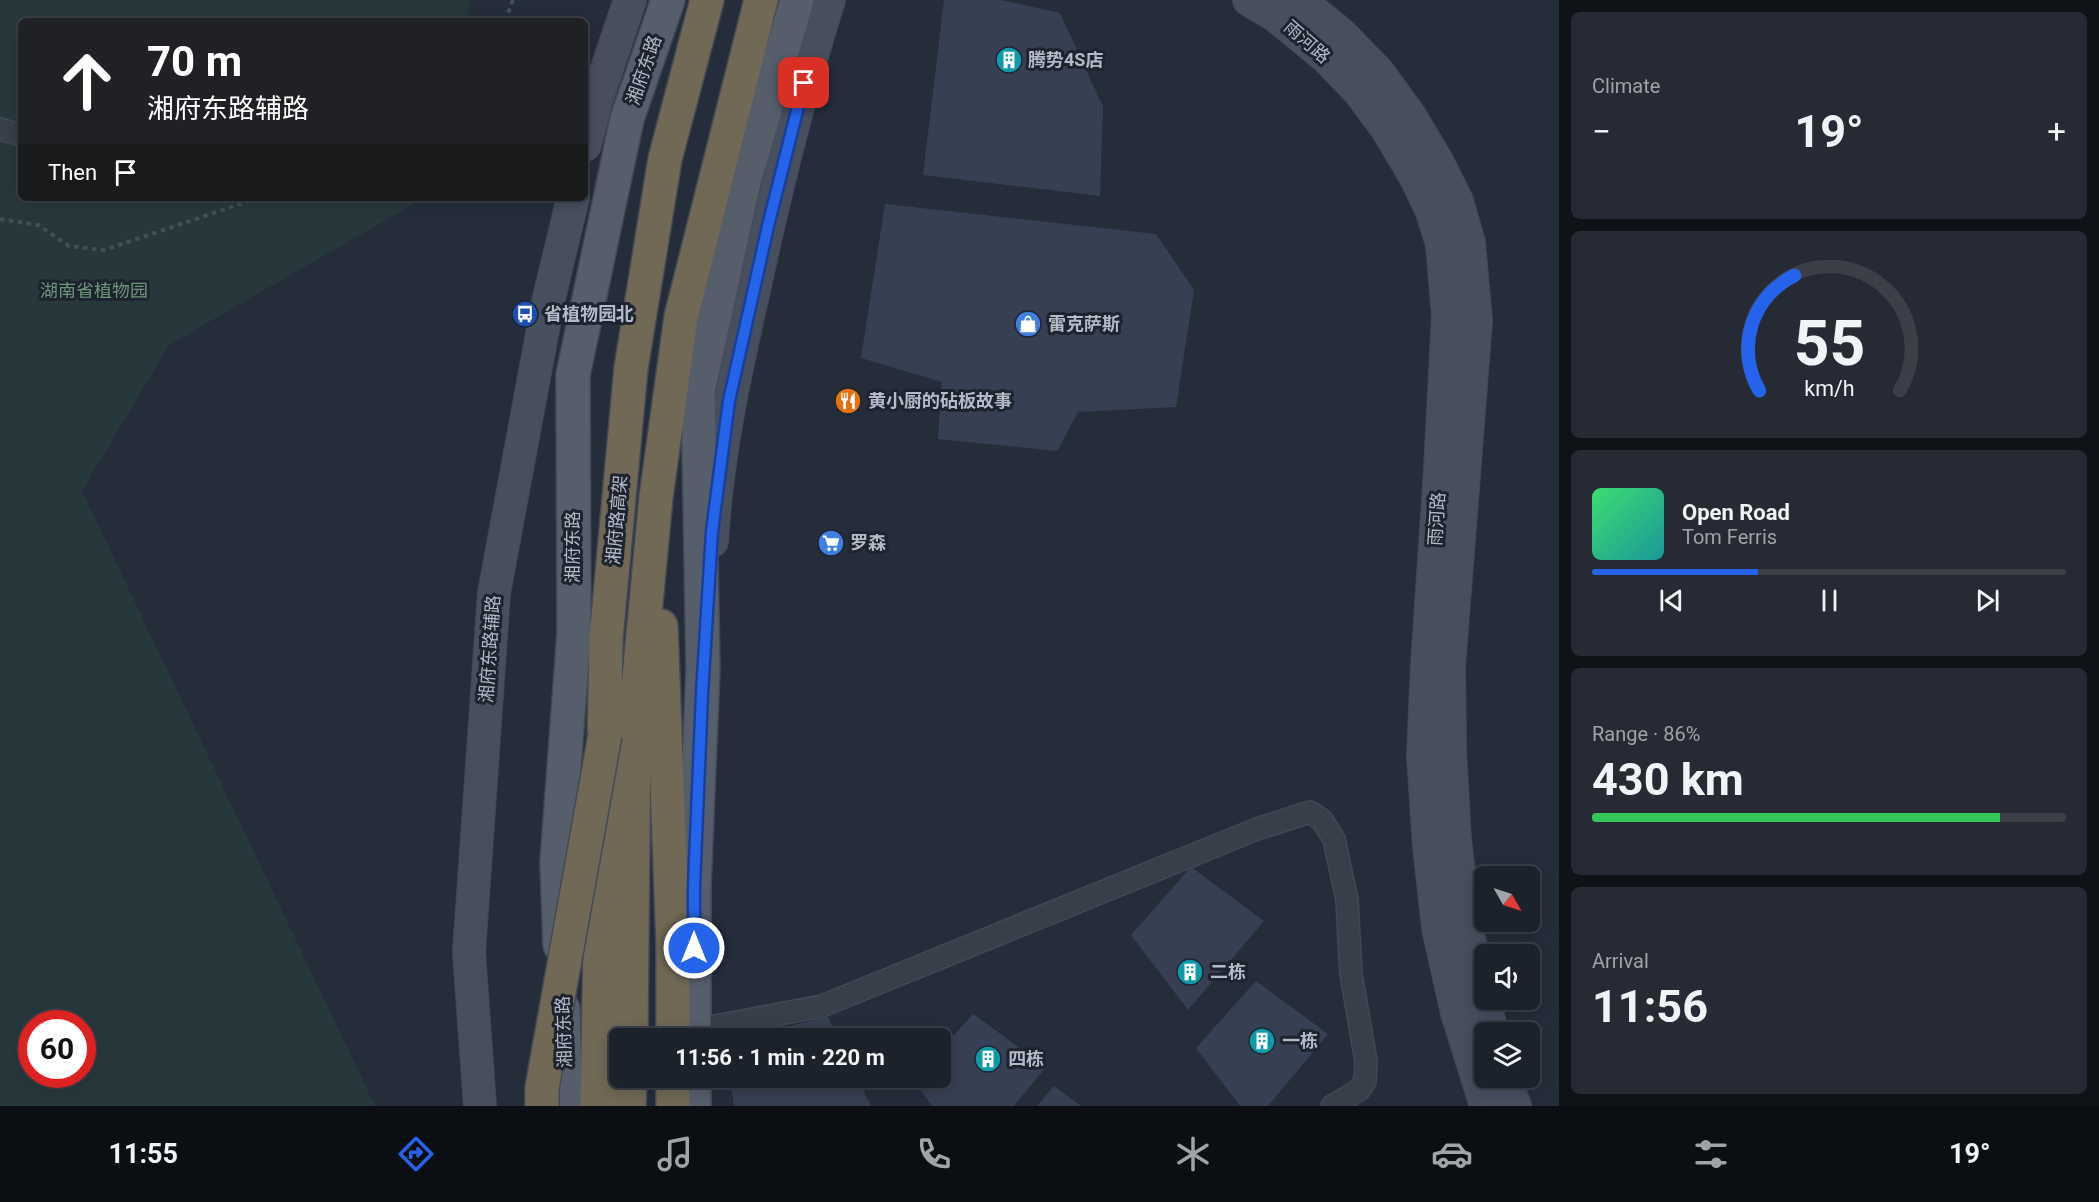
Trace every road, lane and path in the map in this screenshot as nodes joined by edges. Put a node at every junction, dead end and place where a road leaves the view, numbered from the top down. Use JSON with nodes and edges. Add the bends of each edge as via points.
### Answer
{"nodes":[{"id":1,"x":513,"y":0,"type":"edge"},
{"id":2,"x":630,"y":0,"type":"edge"},
{"id":3,"x":668,"y":0,"type":"edge"},
{"id":4,"x":707,"y":0,"type":"edge"},
{"id":5,"x":761,"y":0,"type":"edge"},
{"id":6,"x":797,"y":0,"type":"edge"},
{"id":7,"x":829,"y":0,"type":"edge"},
{"id":8,"x":1249,"y":0,"type":"edge"},
{"id":9,"x":1299,"y":0,"type":"edge"},
{"id":10,"x":507,"y":18,"type":"edge"},
{"id":11,"x":590,"y":98,"type":"edge"},
{"id":12,"x":588,"y":117,"type":"edge"},
{"id":13,"x":0,"y":129,"type":"edge"},
{"id":14,"x":18,"y":134,"type":"edge"},
{"id":15,"x":249,"y":201,"type":"edge"},
{"id":16,"x":572,"y":201,"type":"edge"},
{"id":17,"x":0,"y":219,"type":"edge"},
{"id":18,"x":656,"y":496,"type":"junction"},
{"id":19,"x":703,"y":670,"type":"junction"},
{"id":20,"x":605,"y":735,"type":"junction"},
{"id":21,"x":1490,"y":1022,"type":"edge"},
{"id":22,"x":631,"y":1028,"type":"edge"},
{"id":23,"x":686,"y":1028,"type":"edge"},
{"id":24,"x":687,"y":1028,"type":"edge"},
{"id":25,"x":720,"y":1028,"type":"edge"},
{"id":26,"x":630,"y":1088,"type":"edge"},
{"id":27,"x":673,"y":1088,"type":"edge"},
{"id":28,"x":694,"y":1088,"type":"edge"},
{"id":29,"x":1508,"y":1088,"type":"edge"},
{"id":30,"x":480,"y":1106,"type":"edge"},
{"id":31,"x":542,"y":1106,"type":"edge"},
{"id":32,"x":566,"y":1106,"type":"edge"},
{"id":33,"x":597,"y":1106,"type":"edge"},
{"id":34,"x":629,"y":1106,"type":"edge"},
{"id":35,"x":673,"y":1106,"type":"edge"},
{"id":36,"x":694,"y":1106,"type":"edge"},
{"id":37,"x":1332,"y":1106,"type":"edge"},
{"id":38,"x":1486,"y":1106,"type":"edge"},
{"id":39,"x":1515,"y":1106,"type":"edge"}],
"edges":[{"from":1,"to":10,"type":"path"},
{"from":2,"to":11,"type":"main road"},
{"from":3,"to":32,"type":"main road","name":"湘府东路","via":[[627,119],[573,375],[573,633],[557,862]]},
{"from":4,"to":20,"type":"highway","name":"湘府路高架","via":[[665,159],[631,369],[606,639]]},
{"from":5,"to":18,"type":"highway","name":"湘府路高架","via":[[681,317]]},
{"from":6,"to":19,"type":"main road","via":[[745,178],[698,391]]},
{"from":7,"to":19,"type":"main road","via":[[768,226],[729,401],[712,531]]},
{"from":8,"to":38,"type":"main road","name":"雨河路","via":[[1276,15],[1359,91],[1414,176],[1431,209],[1442,244],[1448,316],[1423,756],[1438,928],[1457,1013]]},
{"from":9,"to":21,"type":"main road","name":"雨河路","via":[[1341,34],[1378,72],[1410,116],[1457,201],[1469,243],[1476,321],[1449,666],[1450,752],[1465,922]]},
{"from":11,"to":12,"type":"main road"},
{"from":13,"to":14,"type":"street"},
{"from":15,"to":17,"type":"path","via":[[104,250],[69,246],[38,225]]},
{"from":16,"to":30,"type":"main road","name":"湘府东路辅路","via":[[548,302],[494,593],[469,952]]},
{"from":18,"to":22,"type":"highway","name":"湘府路高架","via":[[634,730]]},
{"from":18,"to":23,"type":"highway","via":[[673,945]]},
{"from":19,"to":24,"type":"main road"},
{"from":20,"to":31,"type":"highway","bridge":true,"via":[[542,1088]]},
{"from":20,"to":33,"type":"highway","name":"湘府路高架","bridge":true},
{"from":25,"to":37,"type":"street","via":[[822,1006],[1257,829],[1310,812],[1322,820],[1334,839],[1347,900],[1351,974],[1366,1061],[1365,1081],[1359,1090]]},
{"from":26,"to":34,"type":"highway"},
{"from":27,"to":35,"type":"highway"},
{"from":28,"to":36,"type":"main road"},
{"from":29,"to":39,"type":"main road"}]}
